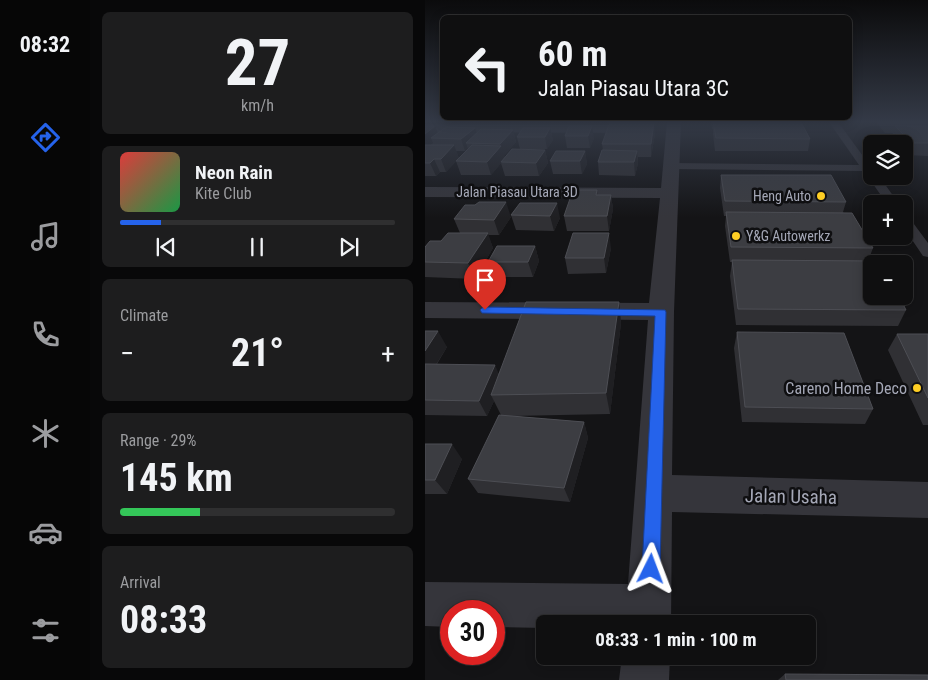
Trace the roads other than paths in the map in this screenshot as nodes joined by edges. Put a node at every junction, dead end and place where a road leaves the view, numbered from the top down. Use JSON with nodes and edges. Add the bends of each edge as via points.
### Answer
{"nodes":[{"id":1,"x":672,"y":154,"type":"edge"},
{"id":2,"x":863,"y":172,"type":"edge"},
{"id":3,"x":670,"y":179,"type":"junction"},
{"id":4,"x":425,"y":192,"type":"edge"},
{"id":5,"x":913,"y":232,"type":"edge"},
{"id":6,"x":928,"y":253,"type":"edge"},
{"id":7,"x":425,"y":310,"type":"edge"},
{"id":8,"x":661,"y":312,"type":"junction"},
{"id":9,"x":655,"y":493,"type":"junction"},
{"id":10,"x":928,"y":500,"type":"edge"},
{"id":11,"x":425,"y":604,"type":"edge"},
{"id":12,"x":648,"y":615,"type":"edge"},
{"id":13,"x":645,"y":665,"type":"edge"},
{"id":14,"x":644,"y":680,"type":"edge"}],
"edges":[{"from":1,"to":3,"type":"street"},
{"from":2,"to":3,"type":"lane"},
{"from":3,"to":4,"type":"street","name":"Jalan Piasau Utara 3D"},
{"from":3,"to":8,"type":"street"},
{"from":5,"to":6,"type":"lane"},
{"from":7,"to":8,"type":"street"},
{"from":8,"to":9,"type":"street"},
{"from":9,"to":10,"type":"street","name":"Jalan Usaha"},
{"from":9,"to":12,"type":"street"},
{"from":11,"to":12,"type":"street"},
{"from":13,"to":14,"type":"street"}]}
